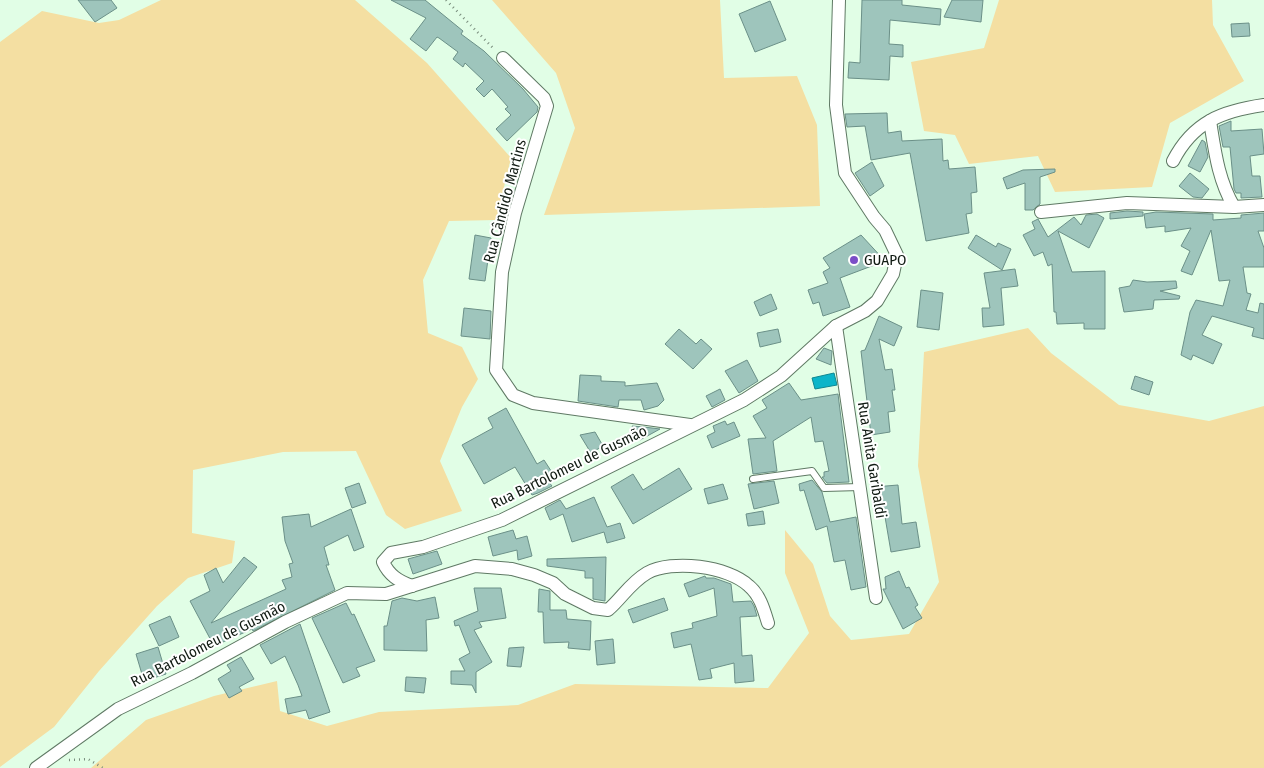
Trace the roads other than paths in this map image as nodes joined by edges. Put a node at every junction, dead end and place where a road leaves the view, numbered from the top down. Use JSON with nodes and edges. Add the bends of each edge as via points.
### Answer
{"nodes":[{"id":1,"x":839,"y":0,"type":"edge"},
{"id":2,"x":503,"y":58,"type":"road end"},
{"id":3,"x":1264,"y":106,"type":"edge"},
{"id":4,"x":1210,"y":121,"type":"junction"},
{"id":5,"x":1173,"y":161,"type":"dead end"},
{"id":6,"x":1264,"y":205,"type":"edge"},
{"id":7,"x":1234,"y":207,"type":"junction"},
{"id":8,"x":1041,"y":212,"type":"dead end"},
{"id":9,"x":836,"y":326,"type":"junction"},
{"id":10,"x":690,"y":425,"type":"junction"},
{"id":11,"x":753,"y":479,"type":"dead end"},
{"id":12,"x":860,"y":487,"type":"junction"},
{"id":13,"x":412,"y":586,"type":"junction"},
{"id":14,"x":876,"y":598,"type":"dead end"},
{"id":15,"x":768,"y":623,"type":"dead end"},
{"id":16,"x":40,"y":764,"type":"edge"}],
"edges":[{"from":1,"to":9,"type":"street","name":"Rua Bartolomeu de Gusmão","via":[[836,105],[845,173],[885,230],[897,256],[893,274],[877,301]]},
{"from":2,"to":10,"type":"street","name":"Rua Cândido Martins","via":[[544,98],[547,106],[515,213],[502,272],[496,370],[513,395],[533,404]]},
{"from":3,"to":4,"type":"street","via":[[1227,113]]},
{"from":4,"to":5,"type":"street","via":[[1182,143]]},
{"from":4,"to":7,"type":"street","via":[[1216,166]]},
{"from":6,"to":7,"type":"street"},
{"from":7,"to":8,"type":"street","via":[[1127,203]]},
{"from":9,"to":10,"type":"street","name":"Rua Bartolomeu de Gusmão","via":[[761,390]]},
{"from":9,"to":12,"type":"street","name":"Rua Anita Garibaldi"},
{"from":10,"to":13,"type":"street","name":"Rua Bartolomeu de Gusmão","via":[[561,493],[502,520],[424,547],[391,553],[383,562],[387,571]]},
{"from":11,"to":12,"type":"lane","via":[[812,471],[824,488]]},
{"from":12,"to":14,"type":"street","name":"Rua Anita Garibaldi"},
{"from":13,"to":15,"type":"street","via":[[475,566],[512,569],[553,583],[565,594],[600,611],[608,610],[631,584],[648,572],[687,566],[716,569],[738,577],[751,587],[760,600]]},
{"from":13,"to":16,"type":"street","name":"Rua Bartolomeu de Gusmão","via":[[386,594],[347,593],[284,622],[192,673],[118,708]]}]}
